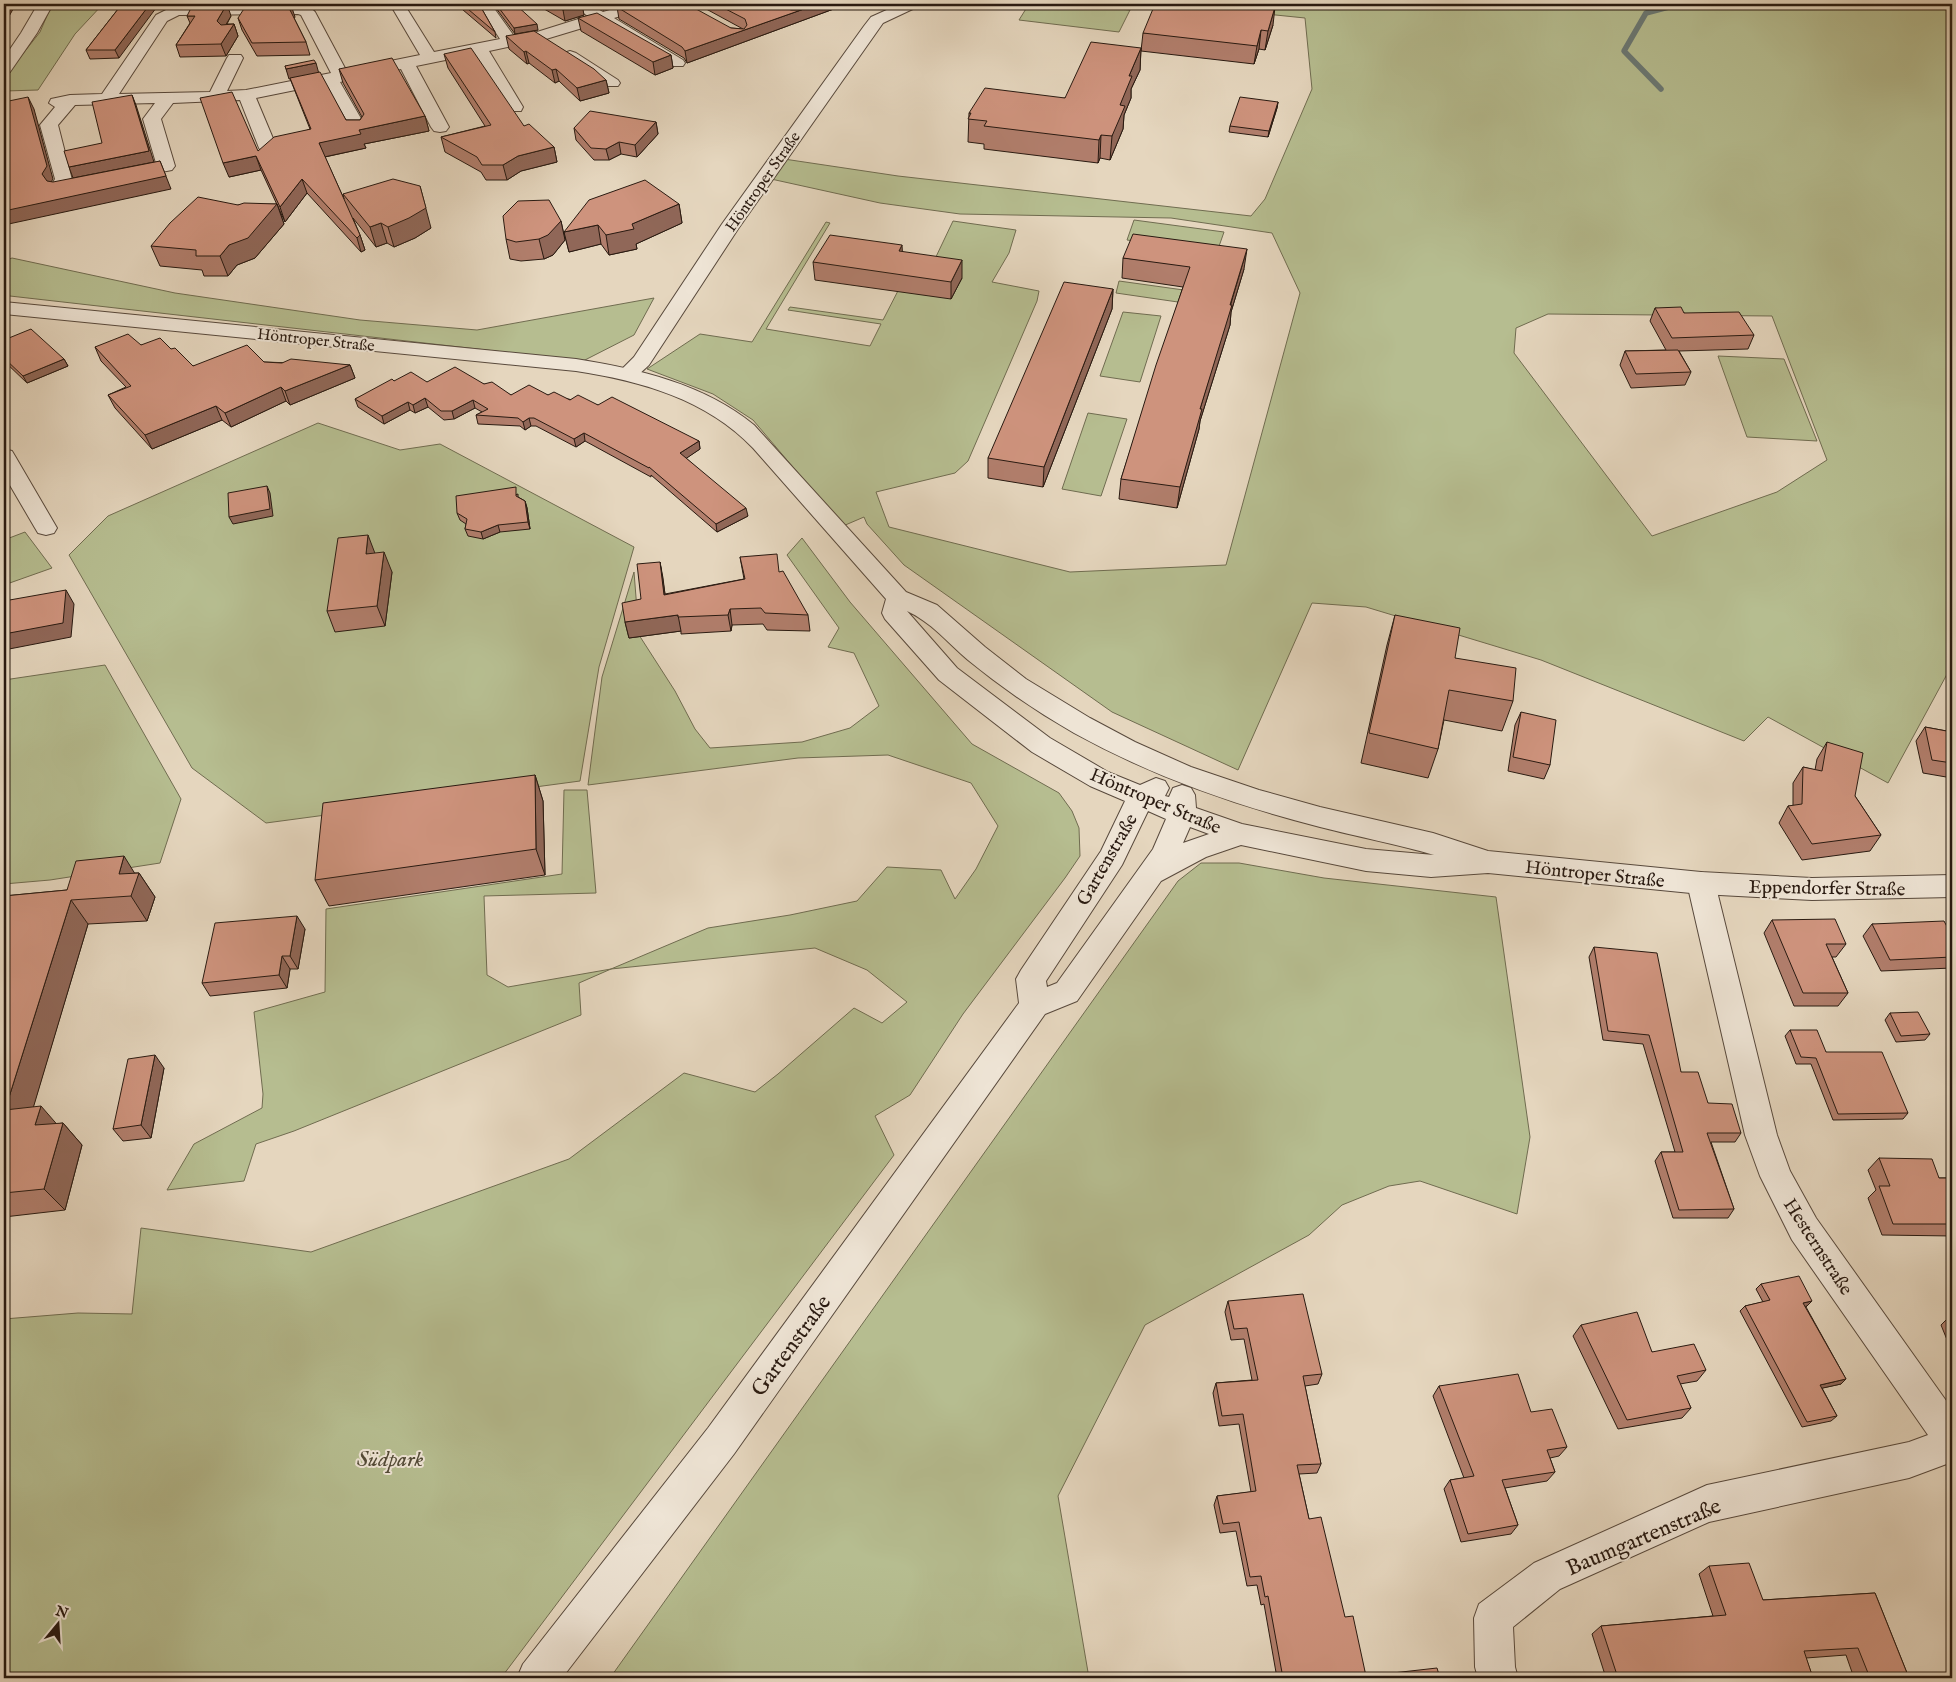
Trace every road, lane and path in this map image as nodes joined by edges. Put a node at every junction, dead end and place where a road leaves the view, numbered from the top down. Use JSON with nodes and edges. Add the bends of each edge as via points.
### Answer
{"nodes":[{"id":1,"x":45,"y":4,"type":"edge"},
{"id":2,"x":397,"y":4,"type":"edge"},
{"id":3,"x":484,"y":4,"type":"edge"},
{"id":4,"x":579,"y":4,"type":"edge"},
{"id":5,"x":645,"y":4,"type":"edge"},
{"id":6,"x":900,"y":6,"type":"edge"},
{"id":7,"x":246,"y":8,"type":"junction"},
{"id":8,"x":602,"y":18,"type":"junction"},
{"id":9,"x":236,"y":24,"type":"edge"},
{"id":10,"x":540,"y":36,"type":"junction"},
{"id":11,"x":510,"y":42,"type":"junction"},
{"id":12,"x":479,"y":48,"type":"junction"},
{"id":13,"x":236,"y":58,"type":"dead end"},
{"id":14,"x":430,"y":58,"type":"junction"},
{"id":15,"x":406,"y":63,"type":"junction"},
{"id":16,"x":677,"y":63,"type":"dead end"},
{"id":17,"x":4,"y":69,"type":"edge"},
{"id":18,"x":336,"y":78,"type":"junction"},
{"id":19,"x":612,"y":83,"type":"dead end"},
{"id":20,"x":246,"y":95,"type":"junction"},
{"id":21,"x":216,"y":97,"type":"junction"},
{"id":22,"x":168,"y":98,"type":"junction"},
{"id":23,"x":107,"y":99,"type":"junction"},
{"id":24,"x":514,"y":107,"type":"edge"},
{"id":25,"x":440,"y":127,"type":"dead end"},
{"id":26,"x":358,"y":129,"type":"edge"},
{"id":27,"x":268,"y":148,"type":"edge"},
{"id":28,"x":4,"y":308,"type":"edge"},
{"id":29,"x":627,"y":374,"type":"junction"},
{"id":30,"x":4,"y":456,"type":"edge"},
{"id":31,"x":46,"y":528,"type":"dead end"},
{"id":32,"x":898,"y":598,"type":"junction"},
{"id":33,"x":1182,"y":774,"type":"junction"},
{"id":34,"x":1141,"y":797,"type":"junction"},
{"id":35,"x":1182,"y":814,"type":"junction"},
{"id":36,"x":1241,"y":834,"type":"junction"},
{"id":37,"x":1488,"y":862,"type":"junction"},
{"id":38,"x":1152,"y":874,"type":"junction"},
{"id":39,"x":1701,"y":883,"type":"junction"},
{"id":40,"x":1952,"y":886,"type":"edge"},
{"id":41,"x":1034,"y":1005,"type":"junction"},
{"id":42,"x":1952,"y":1439,"type":"edge"},
{"id":43,"x":1952,"y":1444,"type":"edge"},
{"id":44,"x":538,"y":1678,"type":"edge"},
{"id":45,"x":1498,"y":1678,"type":"edge"}],
"edges":[{"from":1,"to":17,"type":"street"},
{"from":2,"to":14,"type":"street"},
{"from":3,"to":11,"type":"street"},
{"from":4,"to":8,"type":"street"},
{"from":5,"to":8,"type":"street"},
{"from":6,"to":29,"type":"street","name":"Höntroper Straße","via":[[877,20],[870,29],[734,220],[642,361]]},
{"from":7,"to":9,"type":"street"},
{"from":7,"to":18,"type":"street","via":[[290,8],[307,12]]},
{"from":7,"to":23,"type":"street","via":[[184,10],[166,14],[160,18]]},
{"from":8,"to":10,"type":"street"},
{"from":8,"to":16,"type":"street"},
{"from":10,"to":11,"type":"street"},
{"from":10,"to":19,"type":"street"},
{"from":11,"to":12,"type":"street"},
{"from":12,"to":14,"type":"street"},
{"from":12,"to":24,"type":"street"},
{"from":13,"to":21,"type":"street"},
{"from":14,"to":15,"type":"street"},
{"from":15,"to":18,"type":"street"},
{"from":15,"to":25,"type":"street"},
{"from":18,"to":20,"type":"street"},
{"from":18,"to":26,"type":"street"},
{"from":20,"to":21,"type":"street"},
{"from":20,"to":27,"type":"street"},
{"from":21,"to":22,"type":"street"},
{"from":22,"to":23,"type":"street"},
{"from":22,"to":23,"type":"street","via":[[152,119],[166,166],[59,188],[64,179],[49,125],[64,102]]},
{"from":28,"to":29,"type":"street","name":"Höntroper Straße","via":[[557,363]]},
{"from":29,"to":32,"type":"street","name":"Höntroper Straße","via":[[700,399],[740,424]]},
{"from":30,"to":31,"type":"street"},
{"from":32,"to":33,"type":"street","name":"Höntroper Straße","via":[[928,611],[1025,690],[1081,725]]},
{"from":32,"to":34,"type":"street","name":"Höntroper Straße","via":[[894,613],[948,674],[1041,745],[1099,779]]},
{"from":33,"to":34,"type":"street","name":"Gartenstraße"},
{"from":33,"to":35,"type":"street"},
{"from":33,"to":37,"type":"street","name":"Höntroper Straße","via":[[1311,815],[1433,844]]},
{"from":34,"to":35,"type":"street","name":"Höntroper Straße"},
{"from":34,"to":41,"type":"street","name":"Gartenstraße","via":[[1112,857],[1031,979]]},
{"from":35,"to":36,"type":"street","name":"Höntroper Straße"},
{"from":35,"to":38,"type":"street","via":[[1165,854]]},
{"from":36,"to":37,"type":"street","name":"Höntroper Straße","via":[[1366,860],[1431,866]]},
{"from":36,"to":38,"type":"street","via":[[1196,849]]},
{"from":37,"to":39,"type":"street","name":"Höntroper Straße"},
{"from":38,"to":41,"type":"street","via":[[1067,992]]},
{"from":39,"to":40,"type":"street","name":"Eppendorfer Straße","via":[[1812,889]]},
{"from":39,"to":42,"type":"street","name":"Hesternstraße","via":[[1760,1135],[1776,1176],[1804,1229]]},
{"from":41,"to":44,"type":"street","name":"Gartenstraße","via":[[720,1441]]},
{"from":43,"to":45,"type":"street","name":"Baumgartenstraße","via":[[1909,1460],[1707,1504],[1547,1576],[1493,1618]]}]}
